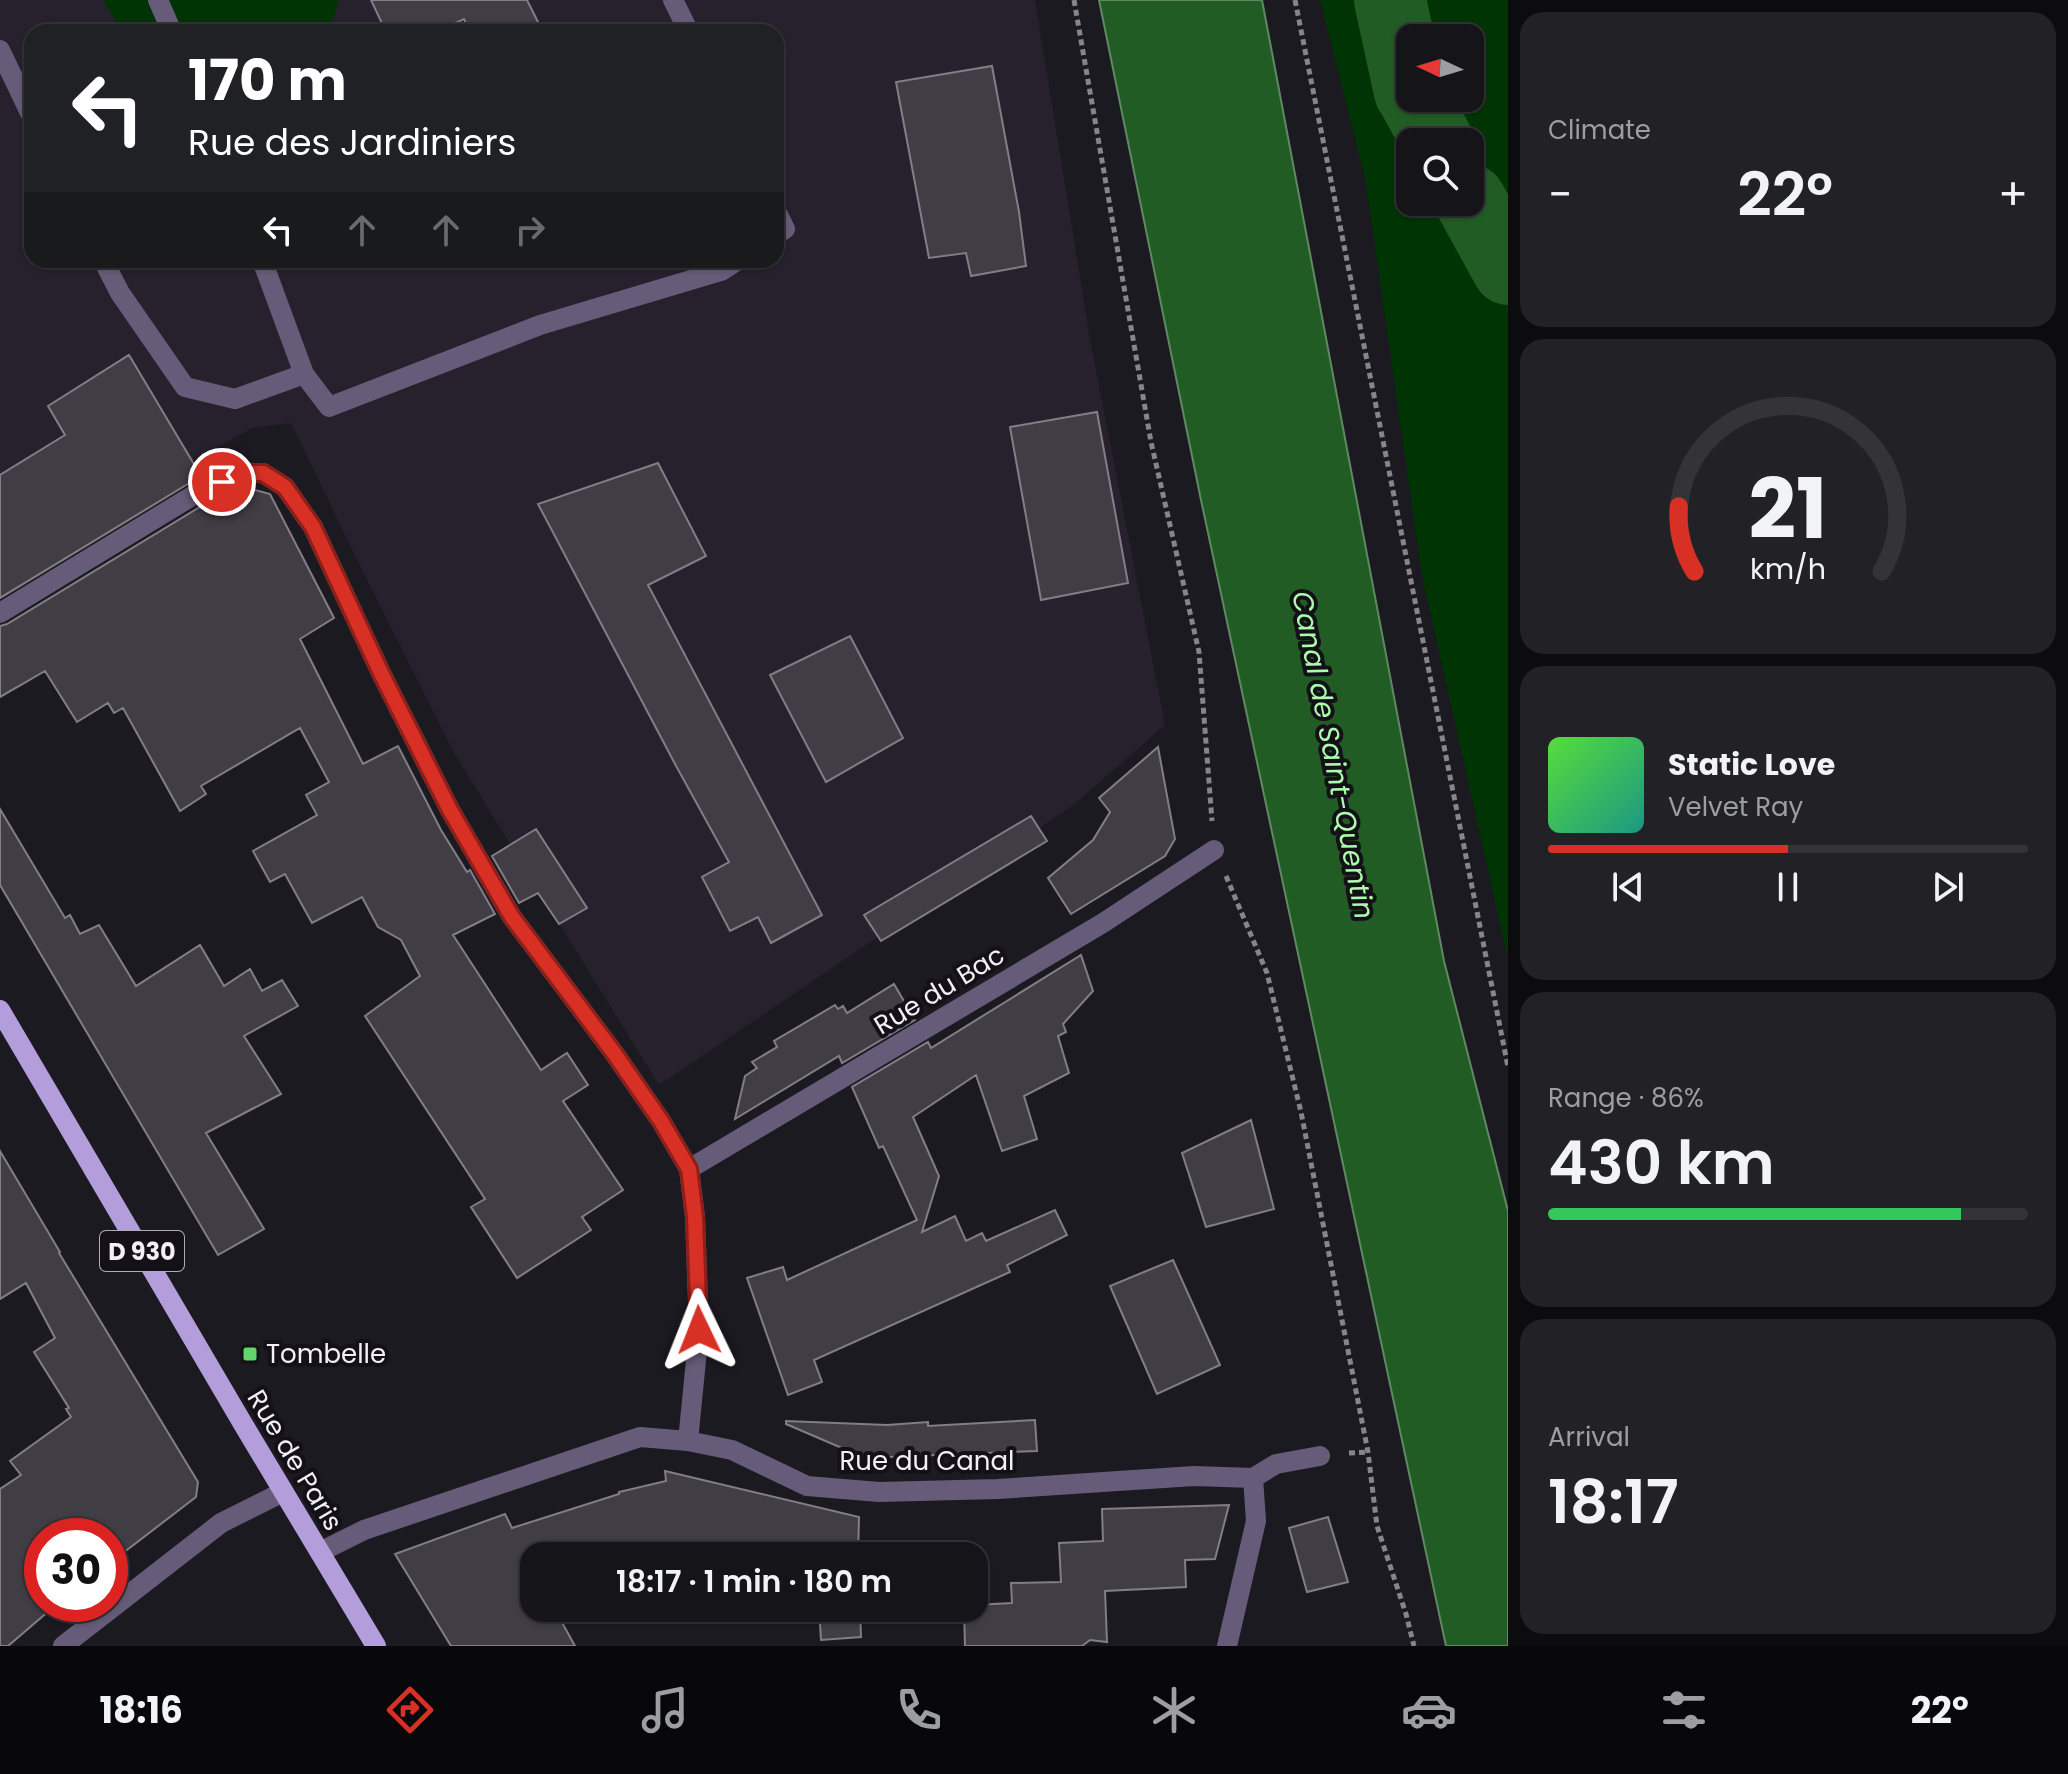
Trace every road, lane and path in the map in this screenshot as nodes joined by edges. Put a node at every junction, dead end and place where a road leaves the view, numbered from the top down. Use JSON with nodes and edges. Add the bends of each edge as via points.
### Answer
{"nodes":[{"id":1,"x":158,"y":0,"type":"edge"},
{"id":2,"x":673,"y":0,"type":"edge"},
{"id":3,"x":1295,"y":0,"type":"edge"},
{"id":4,"x":168,"y":24,"type":"edge"},
{"id":5,"x":685,"y":24,"type":"edge"},
{"id":6,"x":0,"y":50,"type":"edge"},
{"id":7,"x":24,"y":100,"type":"edge"},
{"id":8,"x":107,"y":268,"type":"edge"},
{"id":9,"x":265,"y":268,"type":"edge"},
{"id":10,"x":726,"y":268,"type":"edge"},
{"id":11,"x":304,"y":374,"type":"junction"},
{"id":12,"x":0,"y":613,"type":"edge"},
{"id":13,"x":1214,"y":850,"type":"dead end"},
{"id":14,"x":0,"y":1010,"type":"edge"},
{"id":15,"x":1508,"y":1067,"type":"edge"},
{"id":16,"x":689,"y":1169,"type":"junction"},
{"id":17,"x":688,"y":1441,"type":"junction"},
{"id":18,"x":1320,"y":1456,"type":"dead end"},
{"id":19,"x":1253,"y":1478,"type":"junction"},
{"id":20,"x":283,"y":1492,"type":"junction"},
{"id":21,"x":320,"y":1552,"type":"junction"},
{"id":22,"x":63,"y":1646,"type":"edge"},
{"id":23,"x":376,"y":1646,"type":"edge"},
{"id":24,"x":1227,"y":1646,"type":"edge"}],
"edges":[{"from":1,"to":4,"type":"street"},
{"from":2,"to":5,"type":"street"},
{"from":3,"to":15,"type":"path"},
{"from":6,"to":7,"type":"street"},
{"from":8,"to":11,"type":"street","via":[[185,387],[235,399]]},
{"from":9,"to":11,"type":"street"},
{"from":10,"to":11,"type":"street","via":[[540,325],[329,407]]},
{"from":12,"to":16,"type":"street","via":[[202,490],[242,473],[263,473],[285,487],[313,527],[443,796],[512,917],[614,1053]]},
{"from":13,"to":16,"type":"street","name":"Rue du Bac","via":[[1103,923]]},
{"from":14,"to":20,"type":"main road","name":"Rue de Paris","number":"D 930"},
{"from":16,"to":17,"type":"street","via":[[699,1330]]},
{"from":17,"to":19,"type":"street","name":"Rue du Canal","via":[[732,1450],[807,1486],[879,1492],[1194,1476]]},
{"from":17,"to":21,"type":"street","name":"Rue du Canal","via":[[640,1437],[364,1530]]},
{"from":18,"to":19,"type":"street","name":"Rue du Canal","via":[[1276,1464]]},
{"from":19,"to":24,"type":"street","via":[[1256,1521]]},
{"from":20,"to":21,"type":"main road","name":"Rue de Paris","number":"D 930"},
{"from":20,"to":22,"type":"street","via":[[221,1523]]},
{"from":21,"to":23,"type":"main road","name":"Rue de Paris","number":"D 930"}]}
